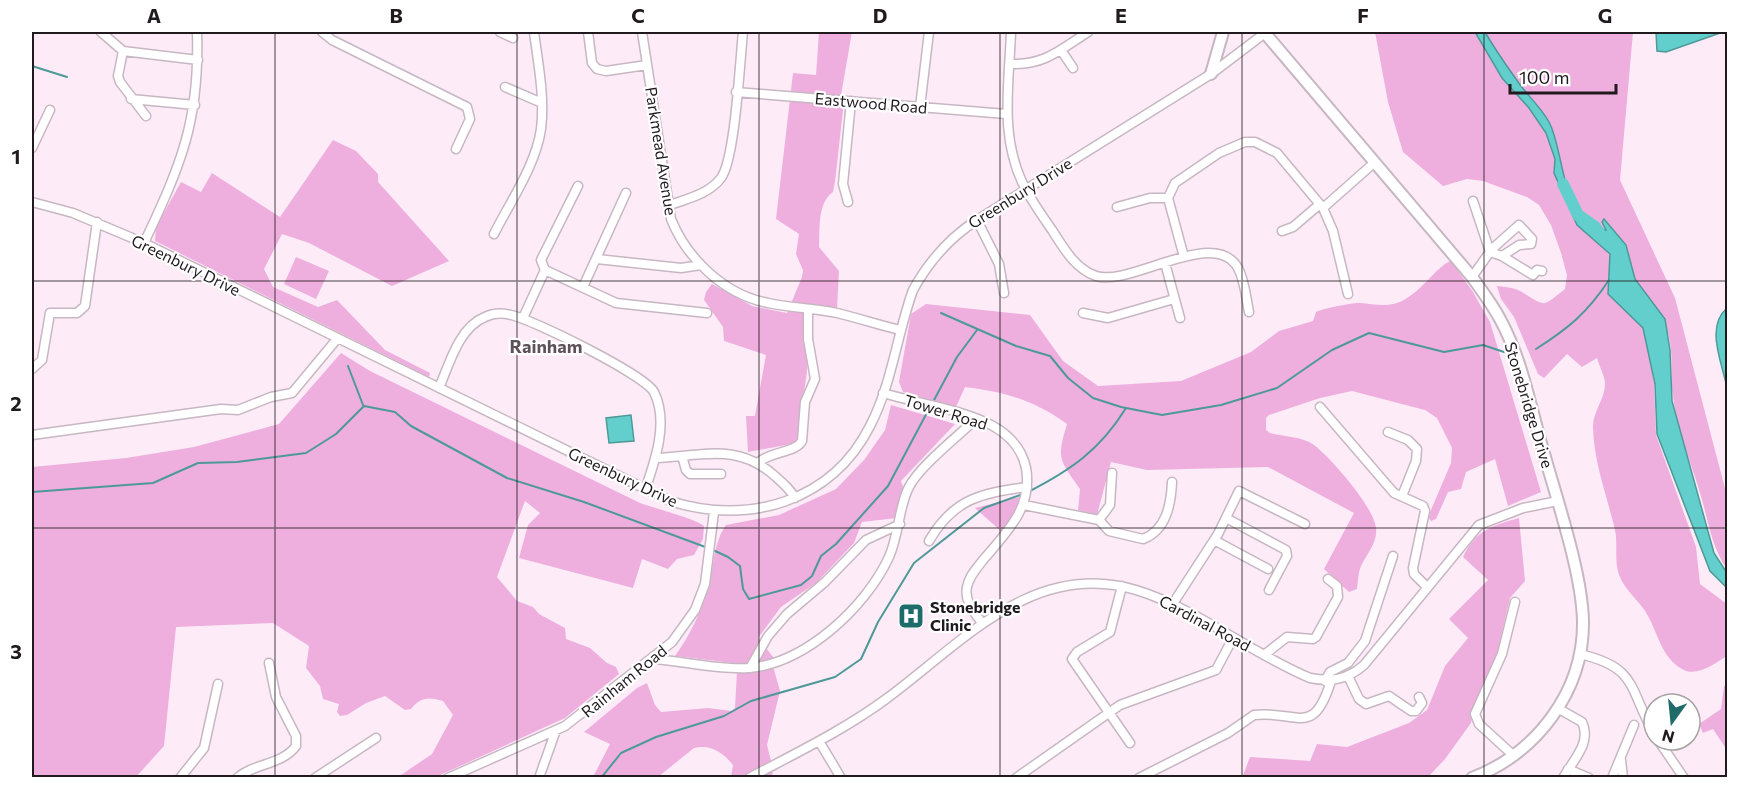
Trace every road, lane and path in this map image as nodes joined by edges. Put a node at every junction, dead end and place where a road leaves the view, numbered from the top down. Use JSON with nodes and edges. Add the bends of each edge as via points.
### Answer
{"nodes":[{"id":1,"x":101,"y":32,"type":"edge"},
{"id":2,"x":197,"y":32,"type":"edge"},
{"id":3,"x":322,"y":32,"type":"edge"},
{"id":4,"x":500,"y":32,"type":"edge"},
{"id":5,"x":534,"y":32,"type":"edge"},
{"id":6,"x":588,"y":32,"type":"edge"},
{"id":7,"x":642,"y":32,"type":"edge"},
{"id":8,"x":743,"y":32,"type":"edge"},
{"id":9,"x":929,"y":32,"type":"edge"},
{"id":10,"x":1011,"y":32,"type":"edge"},
{"id":11,"x":1088,"y":32,"type":"edge"},
{"id":12,"x":1223,"y":32,"type":"edge"},
{"id":13,"x":1264,"y":32,"type":"edge"},
{"id":14,"x":513,"y":38,"type":"dead end"},
{"id":15,"x":1060,"y":50,"type":"junction"},
{"id":16,"x":123,"y":51,"type":"junction"},
{"id":17,"x":198,"y":60,"type":"junction"},
{"id":18,"x":1010,"y":64,"type":"junction"},
{"id":19,"x":647,"y":65,"type":"junction"},
{"id":20,"x":1073,"y":68,"type":"dead end"},
{"id":21,"x":1212,"y":74,"type":"junction"},
{"id":22,"x":505,"y":87,"type":"dead end"},
{"id":23,"x":736,"y":92,"type":"junction"},
{"id":24,"x":131,"y":99,"type":"junction"},
{"id":25,"x":851,"y":101,"type":"junction"},
{"id":26,"x":542,"y":103,"type":"junction"},
{"id":27,"x":195,"y":105,"type":"junction"},
{"id":28,"x":920,"y":107,"type":"junction"},
{"id":29,"x":50,"y":110,"type":"dead end"},
{"id":30,"x":1006,"y":114,"type":"junction"},
{"id":31,"x":146,"y":116,"type":"dead end"},
{"id":32,"x":32,"y":148,"type":"edge"},
{"id":33,"x":456,"y":149,"type":"dead end"},
{"id":34,"x":1375,"y":162,"type":"junction"},
{"id":35,"x":578,"y":186,"type":"dead end"},
{"id":36,"x":1026,"y":189,"type":"junction"},
{"id":37,"x":626,"y":193,"type":"dead end"},
{"id":38,"x":1168,"y":198,"type":"junction"},
{"id":39,"x":1473,"y":201,"type":"dead end"},
{"id":40,"x":32,"y":202,"type":"edge"},
{"id":41,"x":848,"y":202,"type":"dead end"},
{"id":42,"x":668,"y":206,"type":"junction"},
{"id":43,"x":1322,"y":206,"type":"junction"},
{"id":44,"x":1117,"y":207,"type":"dead end"},
{"id":45,"x":977,"y":220,"type":"junction"},
{"id":46,"x":97,"y":222,"type":"junction"},
{"id":47,"x":1282,"y":231,"type":"dead end"},
{"id":48,"x":494,"y":234,"type":"dead end"},
{"id":49,"x":144,"y":243,"type":"junction"},
{"id":50,"x":1490,"y":252,"type":"junction"},
{"id":51,"x":1502,"y":256,"type":"junction"},
{"id":52,"x":1184,"y":258,"type":"junction"},
{"id":53,"x":597,"y":259,"type":"junction"},
{"id":54,"x":1165,"y":262,"type":"junction"},
{"id":55,"x":700,"y":265,"type":"junction"},
{"id":56,"x":545,"y":270,"type":"junction"},
{"id":57,"x":1542,"y":271,"type":"dead end"},
{"id":58,"x":1472,"y":277,"type":"junction"},
{"id":59,"x":583,"y":287,"type":"junction"},
{"id":60,"x":1004,"y":293,"type":"dead end"},
{"id":61,"x":1348,"y":294,"type":"dead end"},
{"id":62,"x":1174,"y":300,"type":"junction"},
{"id":63,"x":808,"y":309,"type":"junction"},
{"id":64,"x":1249,"y":312,"type":"dead end"},
{"id":65,"x":707,"y":313,"type":"dead end"},
{"id":66,"x":1083,"y":313,"type":"dead end"},
{"id":67,"x":523,"y":318,"type":"junction"},
{"id":68,"x":1180,"y":318,"type":"dead end"},
{"id":69,"x":900,"y":330,"type":"junction"},
{"id":70,"x":337,"y":339,"type":"junction"},
{"id":71,"x":32,"y":369,"type":"edge"},
{"id":72,"x":439,"y":388,"type":"junction"},
{"id":73,"x":882,"y":393,"type":"junction"},
{"id":74,"x":1320,"y":407,"type":"dead end"},
{"id":75,"x":976,"y":419,"type":"junction"},
{"id":76,"x":1388,"y":432,"type":"dead end"},
{"id":77,"x":32,"y":435,"type":"edge"},
{"id":78,"x":682,"y":456,"type":"junction"},
{"id":79,"x":656,"y":458,"type":"junction"},
{"id":80,"x":759,"y":462,"type":"junction"},
{"id":81,"x":1112,"y":473,"type":"dead end"},
{"id":82,"x":721,"y":474,"type":"dead end"},
{"id":83,"x":1172,"y":482,"type":"dead end"},
{"id":84,"x":1027,"y":488,"type":"junction"},
{"id":85,"x":645,"y":490,"type":"junction"},
{"id":86,"x":1402,"y":496,"type":"junction"},
{"id":87,"x":795,"y":498,"type":"junction"},
{"id":88,"x":1558,"y":501,"type":"junction"},
{"id":89,"x":1024,"y":504,"type":"junction"},
{"id":90,"x":714,"y":512,"type":"junction"},
{"id":91,"x":1226,"y":518,"type":"junction"},
{"id":92,"x":1100,"y":520,"type":"junction"},
{"id":93,"x":900,"y":524,"type":"junction"},
{"id":94,"x":1305,"y":524,"type":"dead end"},
{"id":95,"x":1214,"y":540,"type":"junction"},
{"id":96,"x":929,"y":541,"type":"dead end"},
{"id":97,"x":1393,"y":556,"type":"dead end"},
{"id":98,"x":1268,"y":569,"type":"dead end"},
{"id":99,"x":1328,"y":579,"type":"dead end"},
{"id":100,"x":1122,"y":586,"type":"junction"},
{"id":101,"x":1426,"y":587,"type":"junction"},
{"id":102,"x":1269,"y":590,"type":"dead end"},
{"id":103,"x":1515,"y":602,"type":"dead end"},
{"id":104,"x":1172,"y":605,"type":"junction"},
{"id":105,"x":982,"y":623,"type":"junction"},
{"id":106,"x":1233,"y":638,"type":"junction"},
{"id":107,"x":1580,"y":654,"type":"junction"},
{"id":108,"x":1264,"y":655,"type":"junction"},
{"id":109,"x":653,"y":658,"type":"junction"},
{"id":110,"x":269,"y":663,"type":"dead end"},
{"id":111,"x":750,"y":668,"type":"junction"},
{"id":112,"x":1348,"y":676,"type":"junction"},
{"id":113,"x":1328,"y":681,"type":"junction"},
{"id":114,"x":218,"y":684,"type":"dead end"},
{"id":115,"x":1419,"y":698,"type":"dead end"},
{"id":116,"x":1642,"y":708,"type":"edge"},
{"id":117,"x":1559,"y":709,"type":"junction"},
{"id":118,"x":1108,"y":712,"type":"junction"},
{"id":119,"x":1634,"y":725,"type":"dead end"},
{"id":120,"x":556,"y":730,"type":"junction"},
{"id":121,"x":376,"y":738,"type":"dead end"},
{"id":122,"x":819,"y":741,"type":"junction"},
{"id":123,"x":1130,"y":743,"type":"dead end"},
{"id":124,"x":1666,"y":752,"type":"edge"},
{"id":125,"x":1514,"y":756,"type":"junction"},
{"id":126,"x":1620,"y":759,"type":"junction"},
{"id":127,"x":1568,"y":769,"type":"junction"},
{"id":128,"x":458,"y":775,"type":"edge"},
{"id":129,"x":180,"y":777,"type":"edge"},
{"id":130,"x":237,"y":777,"type":"edge"},
{"id":131,"x":315,"y":777,"type":"edge"},
{"id":132,"x":448,"y":777,"type":"edge"},
{"id":133,"x":539,"y":777,"type":"edge"},
{"id":134,"x":749,"y":777,"type":"edge"},
{"id":135,"x":841,"y":777,"type":"edge"},
{"id":136,"x":1016,"y":777,"type":"edge"},
{"id":137,"x":1139,"y":777,"type":"edge"},
{"id":138,"x":1472,"y":777,"type":"edge"},
{"id":139,"x":1563,"y":777,"type":"edge"},
{"id":140,"x":1588,"y":777,"type":"edge"},
{"id":141,"x":1612,"y":777,"type":"edge"},
{"id":142,"x":1623,"y":777,"type":"edge"},
{"id":143,"x":1684,"y":777,"type":"edge"}],
"edges":[{"from":1,"to":16,"type":"street"},
{"from":2,"to":17,"type":"street"},
{"from":3,"to":33,"type":"street","via":[[467,107],[470,119]]},
{"from":4,"to":14,"type":"street"},
{"from":5,"to":26,"type":"street"},
{"from":6,"to":19,"type":"street","via":[[592,63],[597,69]]},
{"from":7,"to":19,"type":"street","name":"Parkmead Avenue"},
{"from":8,"to":23,"type":"street"},
{"from":9,"to":28,"type":"street"},
{"from":10,"to":18,"type":"street"},
{"from":11,"to":15,"type":"street"},
{"from":12,"to":21,"type":"street"},
{"from":13,"to":21,"type":"street","name":"Greenbury Drive"},
{"from":13,"to":34,"type":"street","name":"Stonebridge Drive"},
{"from":15,"to":18,"type":"street","via":[[1037,63]]},
{"from":15,"to":20,"type":"street"},
{"from":16,"to":17,"type":"street"},
{"from":16,"to":24,"type":"street","via":[[118,76]]},
{"from":17,"to":27,"type":"street"},
{"from":18,"to":30,"type":"street"},
{"from":19,"to":42,"type":"street","name":"Parkmead Avenue"},
{"from":21,"to":36,"type":"street","name":"Greenbury Drive"},
{"from":22,"to":26,"type":"street"},
{"from":23,"to":25,"type":"street","name":"Eastwood Road"},
{"from":23,"to":42,"type":"street","via":[[730,155],[721,178],[699,195]]},
{"from":24,"to":27,"type":"street"},
{"from":24,"to":31,"type":"street"},
{"from":25,"to":28,"type":"street","name":"Eastwood Road"},
{"from":25,"to":41,"type":"street","via":[[843,184]]},
{"from":26,"to":48,"type":"street","via":[[535,152]]},
{"from":27,"to":49,"type":"street","via":[[175,176]]},
{"from":28,"to":30,"type":"street","name":"Eastwood Road"},
{"from":29,"to":32,"type":"street"},
{"from":30,"to":36,"type":"street","via":[[1012,157]]},
{"from":34,"to":43,"type":"street"},
{"from":34,"to":58,"type":"street","name":"Stonebridge Drive"},
{"from":35,"to":56,"type":"street","via":[[541,260]]},
{"from":36,"to":45,"type":"street","name":"Greenbury Drive"},
{"from":36,"to":54,"type":"street","via":[[1073,259],[1087,272],[1107,277]]},
{"from":37,"to":53,"type":"street"},
{"from":38,"to":43,"type":"street","via":[[1175,183],[1201,164],[1233,146],[1255,142],[1277,153]]},
{"from":38,"to":44,"type":"street","via":[[1150,198]]},
{"from":38,"to":52,"type":"street"},
{"from":39,"to":50,"type":"street"},
{"from":40,"to":46,"type":"street","name":"Greenbury Drive"},
{"from":42,"to":55,"type":"street","name":"Parkmead Avenue","via":[[674,228]]},
{"from":43,"to":47,"type":"street"},
{"from":43,"to":61,"type":"street","via":[[1334,231]]},
{"from":45,"to":60,"type":"street","via":[[999,264]]},
{"from":45,"to":69,"type":"street","name":"Greenbury Drive","via":[[950,240],[923,273]]},
{"from":46,"to":49,"type":"street","name":"Greenbury Drive"},
{"from":46,"to":71,"type":"street","via":[[85,306],[77,313],[50,313],[42,360]]},
{"from":49,"to":70,"type":"street","name":"Greenbury Drive"},
{"from":50,"to":51,"type":"street"},
{"from":50,"to":51,"type":"street","via":[[1519,225],[1532,239],[1531,244],[1519,245]]},
{"from":50,"to":58,"type":"street"},
{"from":51,"to":57,"type":"street","via":[[1533,275]]},
{"from":52,"to":54,"type":"street"},
{"from":52,"to":64,"type":"street","via":[[1214,253],[1231,260],[1239,270]]},
{"from":53,"to":55,"type":"street","via":[[681,268]]},
{"from":53,"to":59,"type":"street"},
{"from":54,"to":62,"type":"street"},
{"from":55,"to":63,"type":"street","name":"Parkmead Avenue","via":[[751,299]]},
{"from":56,"to":59,"type":"street"},
{"from":56,"to":67,"type":"street"},
{"from":58,"to":88,"type":"street","name":"Stonebridge Drive","via":[[1501,319],[1514,351]]},
{"from":59,"to":65,"type":"street","via":[[616,303]]},
{"from":62,"to":66,"type":"street","via":[[1108,318]]},
{"from":62,"to":68,"type":"street"},
{"from":63,"to":69,"type":"street","name":"Parkmead Avenue"},
{"from":63,"to":80,"type":"street","via":[[814,379],[807,394],[800,445],[770,454]]},
{"from":67,"to":72,"type":"street","via":[[501,313],[475,322],[456,348]]},
{"from":67,"to":79,"type":"street","via":[[645,381],[656,395],[658,405]]},
{"from":69,"to":73,"type":"street","name":"Greenbury Drive"},
{"from":70,"to":72,"type":"street","name":"Greenbury Drive"},
{"from":70,"to":77,"type":"street","via":[[289,395],[271,397],[238,410],[221,409]]},
{"from":72,"to":85,"type":"street","name":"Greenbury Drive"},
{"from":73,"to":75,"type":"street","name":"Tower Road"},
{"from":73,"to":87,"type":"street","name":"Greenbury Drive","via":[[871,425],[854,452],[824,481]]},
{"from":74,"to":86,"type":"street","via":[[1394,493]]},
{"from":75,"to":84,"type":"street","name":"Tower Road","via":[[1000,430],[1017,447],[1025,466]]},
{"from":75,"to":93,"type":"street","via":[[908,488]]},
{"from":76,"to":86,"type":"street","via":[[1408,440],[1417,449]]},
{"from":78,"to":79,"type":"street"},
{"from":78,"to":80,"type":"street","via":[[729,454]]},
{"from":78,"to":82,"type":"street","via":[[690,474]]},
{"from":79,"to":85,"type":"street"},
{"from":80,"to":87,"type":"street"},
{"from":81,"to":92,"type":"street","via":[[1110,505]]},
{"from":83,"to":92,"type":"street","via":[[1166,516],[1148,537],[1137,539],[1109,531]]},
{"from":84,"to":89,"type":"street","name":"Tower Road"},
{"from":84,"to":96,"type":"street","via":[[999,492],[953,508]]},
{"from":85,"to":90,"type":"street","name":"Greenbury Drive"},
{"from":86,"to":101,"type":"street","via":[[1423,506],[1425,511],[1413,568]]},
{"from":87,"to":90,"type":"street","name":"Greenbury Drive","via":[[751,511]]},
{"from":88,"to":101,"type":"street","via":[[1523,508],[1479,525]]},
{"from":88,"to":107,"type":"street","name":"Stonebridge Drive","via":[[1580,595]]},
{"from":89,"to":92,"type":"street"},
{"from":89,"to":105,"type":"street","name":"Tower Road","via":[[967,585],[968,600]]},
{"from":90,"to":109,"type":"street","name":"Rainham Road","via":[[701,596],[672,642]]},
{"from":91,"to":94,"type":"street","via":[[1239,491]]},
{"from":91,"to":95,"type":"street"},
{"from":91,"to":102,"type":"street","via":[[1286,550],[1287,556]]},
{"from":93,"to":111,"type":"street","via":[[866,540],[787,614],[768,636]]},
{"from":93,"to":111,"type":"street","via":[[889,557],[872,587],[839,624],[794,654]]},
{"from":95,"to":98,"type":"street"},
{"from":95,"to":104,"type":"street"},
{"from":97,"to":113,"type":"street","via":[[1365,641],[1348,663],[1330,672]]},
{"from":99,"to":108,"type":"street","via":[[1337,586],[1338,597],[1316,637],[1287,638]]},
{"from":100,"to":104,"type":"street","name":"Cardinal Road"},
{"from":100,"to":105,"type":"street","name":"Cardinal Road","via":[[1098,583],[1048,588]]},
{"from":100,"to":118,"type":"street","via":[[1110,632],[1072,659]]},
{"from":101,"to":112,"type":"street","via":[[1364,665]]},
{"from":103,"to":125,"type":"street","via":[[1502,654],[1475,714],[1479,724]]},
{"from":104,"to":106,"type":"street","name":"Cardinal Road"},
{"from":105,"to":122,"type":"street","name":"Cardinal Road","via":[[887,698]]},
{"from":106,"to":108,"type":"street","name":"Cardinal Road"},
{"from":106,"to":118,"type":"street","via":[[1216,670],[1133,698]]},
{"from":107,"to":116,"type":"street","via":[[1616,666],[1629,679]]},
{"from":107,"to":117,"type":"street","name":"Stonebridge Drive"},
{"from":108,"to":113,"type":"street","name":"Cardinal Road","via":[[1300,675]]},
{"from":109,"to":111,"type":"street"},
{"from":109,"to":120,"type":"street","name":"Rainham Road","via":[[575,720]]},
{"from":110,"to":130,"type":"street","via":[[276,698],[297,741],[289,753]]},
{"from":112,"to":113,"type":"street"},
{"from":112,"to":115,"type":"street","via":[[1362,702],[1371,704],[1393,698],[1416,711],[1422,703]]},
{"from":113,"to":137,"type":"street","via":[[1324,705],[1309,717],[1254,715],[1228,734]]},
{"from":114,"to":129,"type":"street","via":[[204,748]]},
{"from":117,"to":125,"type":"street","name":"Stonebridge Drive"},
{"from":117,"to":127,"type":"street","via":[[1577,717],[1584,728],[1583,745]]},
{"from":118,"to":123,"type":"street"},
{"from":118,"to":136,"type":"street"},
{"from":119,"to":126,"type":"street"},
{"from":120,"to":128,"type":"street","name":"Rainham Road"},
{"from":120,"to":133,"type":"street"},
{"from":121,"to":131,"type":"street"},
{"from":122,"to":134,"type":"street","name":"Cardinal Road"},
{"from":122,"to":135,"type":"street"},
{"from":124,"to":143,"type":"street"},
{"from":125,"to":138,"type":"street","name":"Stonebridge Drive"},
{"from":126,"to":141,"type":"street"},
{"from":126,"to":142,"type":"street"},
{"from":127,"to":139,"type":"street"},
{"from":127,"to":140,"type":"street"},
{"from":128,"to":132,"type":"street","name":"Rainham Road"}]}
